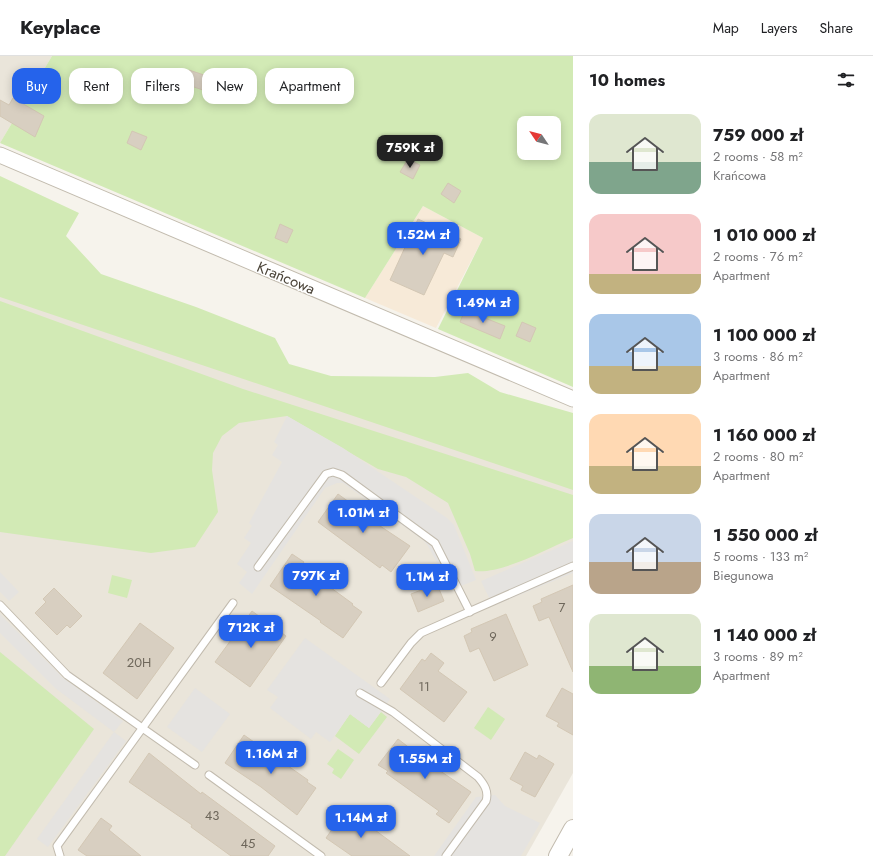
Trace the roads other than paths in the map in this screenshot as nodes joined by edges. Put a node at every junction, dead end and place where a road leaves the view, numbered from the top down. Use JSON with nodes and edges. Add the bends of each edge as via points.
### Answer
{"nodes":[{"id":1,"x":0,"y":155,"type":"edge"},
{"id":2,"x":573,"y":399,"type":"edge"},
{"id":3,"x":573,"y":566,"type":"edge"},
{"id":4,"x":258,"y":567,"type":"dead end"},
{"id":5,"x":234,"y":603,"type":"dead end"},
{"id":6,"x":0,"y":605,"type":"edge"},
{"id":7,"x":470,"y":612,"type":"junction"},
{"id":8,"x":381,"y":682,"type":"dead end"},
{"id":9,"x":360,"y":694,"type":"dead end"},
{"id":10,"x":143,"y":729,"type":"junction"},
{"id":11,"x":195,"y":765,"type":"dead end"},
{"id":12,"x":209,"y":774,"type":"dead end"},
{"id":13,"x":573,"y":829,"type":"edge"},
{"id":14,"x":60,"y":856,"type":"edge"},
{"id":15,"x":320,"y":856,"type":"edge"},
{"id":16,"x":446,"y":856,"type":"edge"},
{"id":17,"x":558,"y":856,"type":"edge"}],
"edges":[{"from":1,"to":2,"type":"street","name":"Krańcowa"},
{"from":3,"to":7,"type":"lane"},
{"from":4,"to":7,"type":"lane","via":[[326,474],[333,472],[342,474],[435,543]]},
{"from":5,"to":10,"type":"lane"},
{"from":6,"to":10,"type":"lane","via":[[67,676]]},
{"from":7,"to":8,"type":"lane","via":[[421,633]]},
{"from":9,"to":16,"type":"lane","via":[[393,712],[484,783],[486,800]]},
{"from":10,"to":11,"type":"lane"},
{"from":10,"to":14,"type":"lane","via":[[57,846]]},
{"from":12,"to":15,"type":"lane"},
{"from":13,"to":17,"type":"street"}]}
